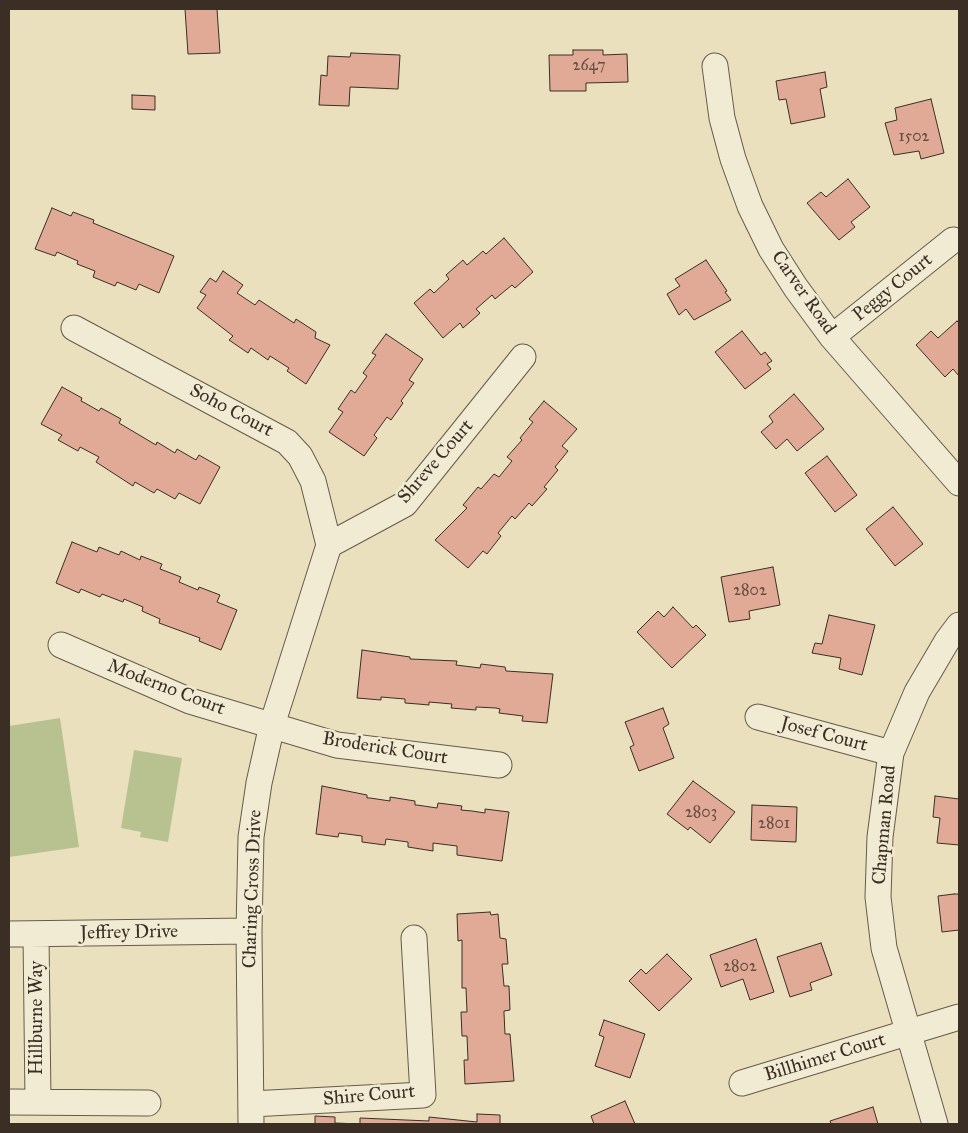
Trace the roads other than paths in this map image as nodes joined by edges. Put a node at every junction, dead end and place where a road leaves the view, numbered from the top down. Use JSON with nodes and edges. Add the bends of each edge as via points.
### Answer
{"nodes":[{"id":1,"x":715,"y":66,"type":"dead end"},
{"id":2,"x":953,"y":240,"type":"dead end"},
{"id":3,"x":74,"y":328,"type":"dead end"},
{"id":4,"x":832,"y":337,"type":"junction"},
{"id":5,"x":523,"y":357,"type":"dead end"},
{"id":6,"x":959,"y":483,"type":"edge"},
{"id":7,"x":329,"y":545,"type":"junction"},
{"id":8,"x":959,"y":625,"type":"edge"},
{"id":9,"x":61,"y":645,"type":"dead end"},
{"id":10,"x":758,"y":717,"type":"dead end"},
{"id":11,"x":272,"y":725,"type":"junction"},
{"id":12,"x":891,"y":753,"type":"junction"},
{"id":13,"x":500,"y":765,"type":"dead end"},
{"id":14,"x":250,"y":931,"type":"junction"},
{"id":15,"x":9,"y":934,"type":"edge"},
{"id":16,"x":36,"y":935,"type":"junction"},
{"id":17,"x":414,"y":938,"type":"dead end"},
{"id":18,"x":959,"y":1017,"type":"edge"},
{"id":19,"x":908,"y":1033,"type":"junction"},
{"id":20,"x":742,"y":1083,"type":"dead end"},
{"id":21,"x":38,"y":1101,"type":"junction"},
{"id":22,"x":9,"y":1102,"type":"edge"},
{"id":23,"x":148,"y":1103,"type":"dead end"},
{"id":24,"x":251,"y":1114,"type":"edge"},
{"id":25,"x":935,"y":1124,"type":"edge"}],
"edges":[{"from":1,"to":4,"type":"street","name":"Carver Road","via":[[722,118],[750,206],[791,281]]},
{"from":2,"to":4,"type":"street","name":"Peggy Court"},
{"from":3,"to":7,"type":"street","name":"Soho Court","via":[[287,442],[300,456],[313,481]]},
{"from":4,"to":6,"type":"street","name":"Carver Road"},
{"from":5,"to":7,"type":"street","name":"Shreve Court","via":[[405,504]]},
{"from":7,"to":11,"type":"street","name":"Charing Cross Drive"},
{"from":8,"to":12,"type":"street","name":"Chapman Road","via":[[917,692]]},
{"from":9,"to":11,"type":"street","name":"Moderno Court","via":[[190,701]]},
{"from":10,"to":12,"type":"street","name":"Josef Court"},
{"from":11,"to":13,"type":"street","name":"Broderick Court","via":[[337,745]]},
{"from":11,"to":14,"type":"street","name":"Charing Cross Drive","via":[[251,836]]},
{"from":12,"to":19,"type":"street","name":"Chapman Road","via":[[880,837],[878,897],[884,948]]},
{"from":14,"to":16,"type":"street","name":"Jeffrey Drive"},
{"from":14,"to":24,"type":"street","name":"Charing Cross Drive"},
{"from":15,"to":16,"type":"street","name":"Jeffrey Drive"},
{"from":16,"to":21,"type":"street","name":"Hillburne Way"},
{"from":17,"to":24,"type":"street","name":"Shire Court","via":[[423,1095]]},
{"from":18,"to":19,"type":"street","name":"Billhimer Court"},
{"from":19,"to":20,"type":"street","name":"Billhimer Court"},
{"from":19,"to":25,"type":"street","name":"Chapman Road"},
{"from":21,"to":22,"type":"street","name":"Hillburne Way"},
{"from":21,"to":23,"type":"street","name":"Hillburne Way"}]}
